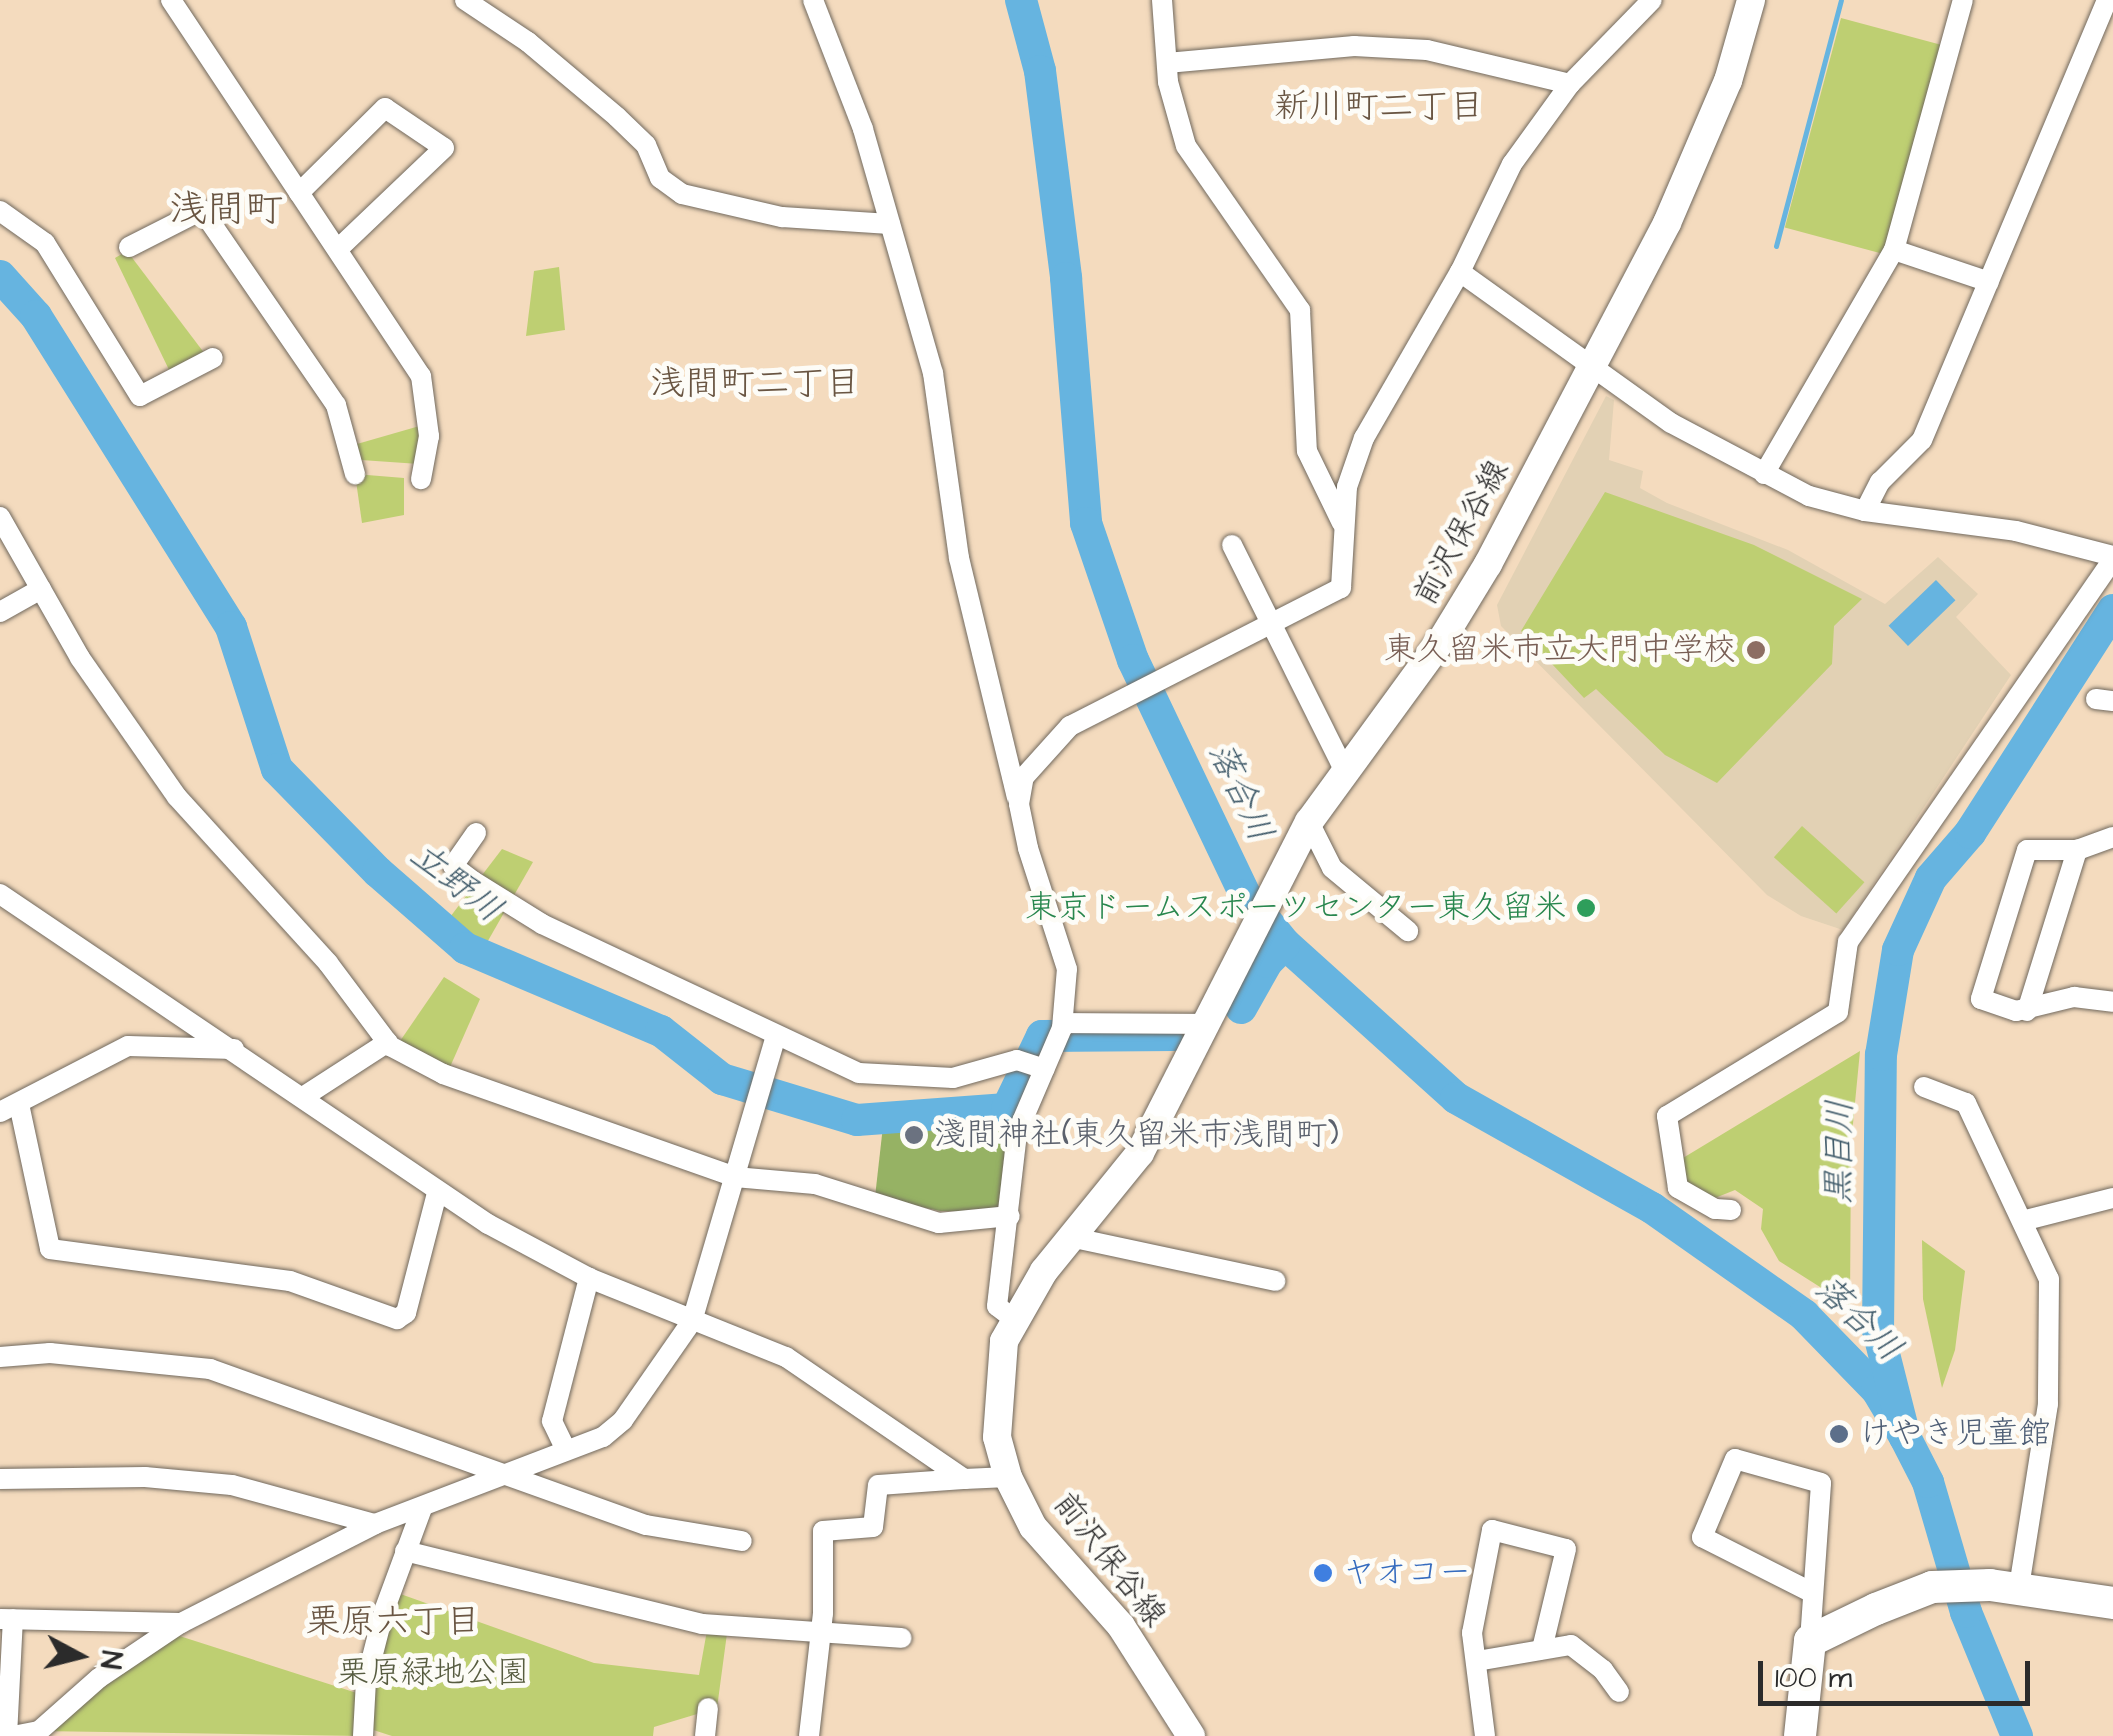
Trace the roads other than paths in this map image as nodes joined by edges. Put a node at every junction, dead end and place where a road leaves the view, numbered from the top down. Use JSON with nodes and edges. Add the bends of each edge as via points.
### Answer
{"nodes":[{"id":1,"x":171,"y":0,"type":"edge"},
{"id":2,"x":465,"y":0,"type":"edge"},
{"id":3,"x":813,"y":0,"type":"edge"},
{"id":4,"x":1162,"y":0,"type":"edge"},
{"id":5,"x":1652,"y":0,"type":"edge"},
{"id":6,"x":1751,"y":0,"type":"edge"},
{"id":7,"x":1963,"y":0,"type":"edge"},
{"id":8,"x":2106,"y":0,"type":"edge"},
{"id":9,"x":1167,"y":63,"type":"junction"},
{"id":10,"x":1570,"y":84,"type":"junction"},
{"id":11,"x":299,"y":193,"type":"junction"},
{"id":12,"x":0,"y":211,"type":"edge"},
{"id":13,"x":890,"y":224,"type":"junction"},
{"id":14,"x":128,"y":247,"type":"dead end"},
{"id":15,"x":338,"y":249,"type":"junction"},
{"id":16,"x":1894,"y":250,"type":"junction"},
{"id":17,"x":1460,"y":272,"type":"junction"},
{"id":18,"x":1989,"y":282,"type":"junction"},
{"id":19,"x":214,"y":358,"type":"dead end"},
{"id":20,"x":1592,"y":369,"type":"junction"},
{"id":21,"x":355,"y":474,"type":"dead end"},
{"id":22,"x":1764,"y":474,"type":"junction"},
{"id":23,"x":421,"y":479,"type":"dead end"},
{"id":24,"x":1865,"y":511,"type":"junction"},
{"id":25,"x":0,"y":517,"type":"edge"},
{"id":26,"x":1342,"y":523,"type":"junction"},
{"id":27,"x":1232,"y":545,"type":"dead end"},
{"id":28,"x":2113,"y":558,"type":"edge"},
{"id":29,"x":41,"y":588,"type":"junction"},
{"id":30,"x":0,"y":612,"type":"edge"},
{"id":31,"x":1275,"y":622,"type":"junction"},
{"id":32,"x":1344,"y":770,"type":"junction"},
{"id":33,"x":1019,"y":804,"type":"junction"},
{"id":34,"x":1308,"y":822,"type":"junction"},
{"id":35,"x":476,"y":834,"type":"dead end"},
{"id":36,"x":2113,"y":837,"type":"edge"},
{"id":37,"x":2077,"y":850,"type":"junction"},
{"id":38,"x":0,"y":894,"type":"edge"},
{"id":39,"x":1408,"y":930,"type":"dead end"},
{"id":40,"x":2113,"y":1002,"type":"edge"},
{"id":41,"x":2027,"y":1011,"type":"junction"},
{"id":42,"x":1206,"y":1024,"type":"junction"},
{"id":43,"x":1062,"y":1025,"type":"junction"},
{"id":44,"x":776,"y":1036,"type":"junction"},
{"id":45,"x":388,"y":1042,"type":"junction"},
{"id":46,"x":236,"y":1049,"type":"junction"},
{"id":47,"x":1038,"y":1062,"type":"junction"},
{"id":48,"x":1924,"y":1087,"type":"dead end"},
{"id":49,"x":303,"y":1097,"type":"junction"},
{"id":50,"x":10,"y":1108,"type":"edge"},
{"id":51,"x":735,"y":1177,"type":"junction"},
{"id":52,"x":437,"y":1193,"type":"junction"},
{"id":53,"x":2113,"y":1198,"type":"edge"},
{"id":54,"x":1732,"y":1210,"type":"dead end"},
{"id":55,"x":1010,"y":1216,"type":"junction"},
{"id":56,"x":2026,"y":1220,"type":"junction"},
{"id":57,"x":1075,"y":1238,"type":"junction"},
{"id":58,"x":589,"y":1278,"type":"junction"},
{"id":59,"x":1275,"y":1282,"type":"dead end"},
{"id":60,"x":1014,"y":1319,"type":"junction"},
{"id":61,"x":692,"y":1320,"type":"junction"},
{"id":62,"x":0,"y":1357,"type":"edge"},
{"id":63,"x":566,"y":1450,"type":"junction"},
{"id":64,"x":499,"y":1475,"type":"junction"},
{"id":65,"x":1008,"y":1478,"type":"junction"},
{"id":66,"x":0,"y":1479,"type":"edge"},
{"id":67,"x":964,"y":1479,"type":"junction"},
{"id":68,"x":422,"y":1508,"type":"junction"},
{"id":69,"x":375,"y":1524,"type":"junction"},
{"id":70,"x":742,"y":1541,"type":"dead end"},
{"id":71,"x":405,"y":1551,"type":"junction"},
{"id":72,"x":2005,"y":1586,"type":"junction"},
{"id":73,"x":1811,"y":1592,"type":"junction"},
{"id":74,"x":2113,"y":1602,"type":"edge"},
{"id":75,"x":6,"y":1619,"type":"edge"},
{"id":76,"x":181,"y":1623,"type":"junction"},
{"id":77,"x":822,"y":1634,"type":"junction"},
{"id":78,"x":902,"y":1638,"type":"dead end"},
{"id":79,"x":1810,"y":1641,"type":"junction"},
{"id":80,"x":1542,"y":1649,"type":"junction"},
{"id":81,"x":1476,"y":1662,"type":"junction"},
{"id":82,"x":1619,"y":1692,"type":"dead end"},
{"id":83,"x":708,"y":1708,"type":"dead end"},
{"id":84,"x":10,"y":1736,"type":"edge"},
{"id":85,"x":363,"y":1736,"type":"edge"},
{"id":86,"x":704,"y":1736,"type":"edge"},
{"id":87,"x":809,"y":1736,"type":"edge"},
{"id":88,"x":1192,"y":1736,"type":"edge"},
{"id":89,"x":1485,"y":1736,"type":"edge"},
{"id":90,"x":1800,"y":1736,"type":"edge"}],
"edges":[{"from":1,"to":11,"type":"street"},
{"from":2,"to":13,"type":"street","via":[[528,42],[617,117],[646,145],[660,178],[682,194],[782,217]]},
{"from":3,"to":13,"type":"street"},
{"from":4,"to":9,"type":"street"},
{"from":5,"to":10,"type":"street"},
{"from":6,"to":20,"type":"main road","name":"前沢保谷線","via":[[1705,143]]},
{"from":7,"to":16,"type":"street"},
{"from":8,"to":18,"type":"street"},
{"from":9,"to":10,"type":"street","via":[[1354,46],[1427,50]]},
{"from":9,"to":26,"type":"street","via":[[1186,146],[1300,310],[1307,451]]},
{"from":10,"to":17,"type":"street","via":[[1512,164]]},
{"from":11,"to":15,"type":"street"},
{"from":11,"to":15,"type":"street","via":[[386,108],[444,148]]},
{"from":12,"to":19,"type":"street","via":[[45,243],[140,396]]},
{"from":13,"to":33,"type":"street","via":[[933,374],[959,558]]},
{"from":14,"to":21,"type":"street","via":[[202,210],[336,405]]},
{"from":15,"to":23,"type":"street","via":[[421,376],[429,436]]},
{"from":16,"to":18,"type":"street"},
{"from":16,"to":22,"type":"street"},
{"from":17,"to":20,"type":"street"},
{"from":17,"to":26,"type":"street","via":[[1364,438]]},
{"from":18,"to":24,"type":"street","via":[[1922,440],[1880,482]]},
{"from":20,"to":22,"type":"street"},
{"from":20,"to":32,"type":"main road","name":"前沢保谷線","via":[[1460,612]]},
{"from":22,"to":24,"type":"street"},
{"from":24,"to":28,"type":"street","via":[[2016,531]]},
{"from":25,"to":29,"type":"street"},
{"from":26,"to":31,"type":"street","via":[[1341,588]]},
{"from":27,"to":31,"type":"street"},
{"from":28,"to":54,"type":"street","via":[[1848,942],[1838,1012],[1667,1116],[1678,1188],[1715,1209]]},
{"from":29,"to":30,"type":"street"},
{"from":29,"to":45,"type":"street","via":[[90,674],[205,836],[328,964]]},
{"from":31,"to":32,"type":"street"},
{"from":31,"to":33,"type":"street","via":[[1116,699],[1053,738],[1024,777]]},
{"from":32,"to":34,"type":"main road","name":"前沢保谷線"},
{"from":33,"to":43,"type":"street","via":[[1063,943]]},
{"from":34,"to":39,"type":"street","via":[[1332,868]]},
{"from":34,"to":42,"type":"main road","name":"前沢保谷線"},
{"from":35,"to":44,"type":"street","via":[[453,866],[473,881],[542,924]]},
{"from":36,"to":37,"type":"street"},
{"from":37,"to":41,"type":"street"},
{"from":37,"to":41,"type":"street","via":[[2027,850],[1981,999]]},
{"from":38,"to":46,"type":"street"},
{"from":40,"to":41,"type":"street","via":[[2074,997]]},
{"from":42,"to":43,"type":"street"},
{"from":42,"to":57,"type":"main road","name":"前沢保谷線","via":[[1140,1153]]},
{"from":43,"to":47,"type":"street"},
{"from":44,"to":47,"type":"street","via":[[876,1078],[952,1078]]},
{"from":44,"to":51,"type":"street"},
{"from":45,"to":49,"type":"street"},
{"from":45,"to":51,"type":"street","via":[[443,1074]]},
{"from":46,"to":49,"type":"street"},
{"from":46,"to":50,"type":"street","via":[[128,1046]]},
{"from":47,"to":55,"type":"street","via":[[1017,1134]]},
{"from":48,"to":56,"type":"street","via":[[1966,1103]]},
{"from":49,"to":52,"type":"street"},
{"from":50,"to":52,"type":"street","via":[[50,1250],[290,1281],[397,1320],[406,1313]]},
{"from":51,"to":55,"type":"street","via":[[815,1184],[939,1223]]},
{"from":51,"to":61,"type":"street"},
{"from":52,"to":58,"type":"street"},
{"from":53,"to":56,"type":"street"},
{"from":55,"to":60,"type":"street","via":[[997,1306]]},
{"from":56,"to":72,"type":"street","via":[[2049,1279],[2048,1404]]},
{"from":57,"to":59,"type":"street"},
{"from":57,"to":60,"type":"main road","name":"前沢保谷線"},
{"from":58,"to":61,"type":"street"},
{"from":58,"to":63,"type":"street","via":[[552,1421]]},
{"from":60,"to":65,"type":"main road","name":"前沢保谷線","via":[[999,1378],[997,1436]]},
{"from":61,"to":63,"type":"street","via":[[623,1420],[603,1437]]},
{"from":61,"to":67,"type":"street","via":[[836,1386]]},
{"from":62,"to":64,"type":"street","via":[[50,1354],[210,1369]]},
{"from":63,"to":64,"type":"street"},
{"from":64,"to":68,"type":"street"},
{"from":64,"to":70,"type":"street","via":[[646,1525]]},
{"from":65,"to":67,"type":"street"},
{"from":65,"to":88,"type":"main road","name":"前沢保谷線","via":[[1033,1527],[1121,1626]]},
{"from":66,"to":69,"type":"street","via":[[145,1477],[232,1485]]},
{"from":67,"to":77,"type":"street","via":[[878,1485],[873,1527],[823,1531]]},
{"from":68,"to":69,"type":"street"},
{"from":68,"to":71,"type":"street"},
{"from":69,"to":76,"type":"street"},
{"from":71,"to":77,"type":"street","via":[[608,1606],[702,1624]]},
{"from":71,"to":85,"type":"street","via":[[366,1681]]},
{"from":72,"to":74,"type":"main road"},
{"from":72,"to":79,"type":"main road","via":[[1932,1588]]},
{"from":73,"to":73,"type":"street","via":[[1820,1483],[1735,1459],[1702,1537]]},
{"from":73,"to":79,"type":"street"},
{"from":75,"to":76,"type":"street"},
{"from":75,"to":84,"type":"street"},
{"from":76,"to":84,"type":"street","via":[[99,1678],[39,1731]]},
{"from":77,"to":78,"type":"street"},
{"from":77,"to":87,"type":"street"},
{"from":79,"to":90,"type":"main road"},
{"from":80,"to":81,"type":"street"},
{"from":80,"to":81,"type":"street","via":[[1566,1549],[1492,1530],[1472,1633]]},
{"from":80,"to":82,"type":"street","via":[[1571,1646]]},
{"from":81,"to":89,"type":"street"},
{"from":83,"to":86,"type":"street"}]}
